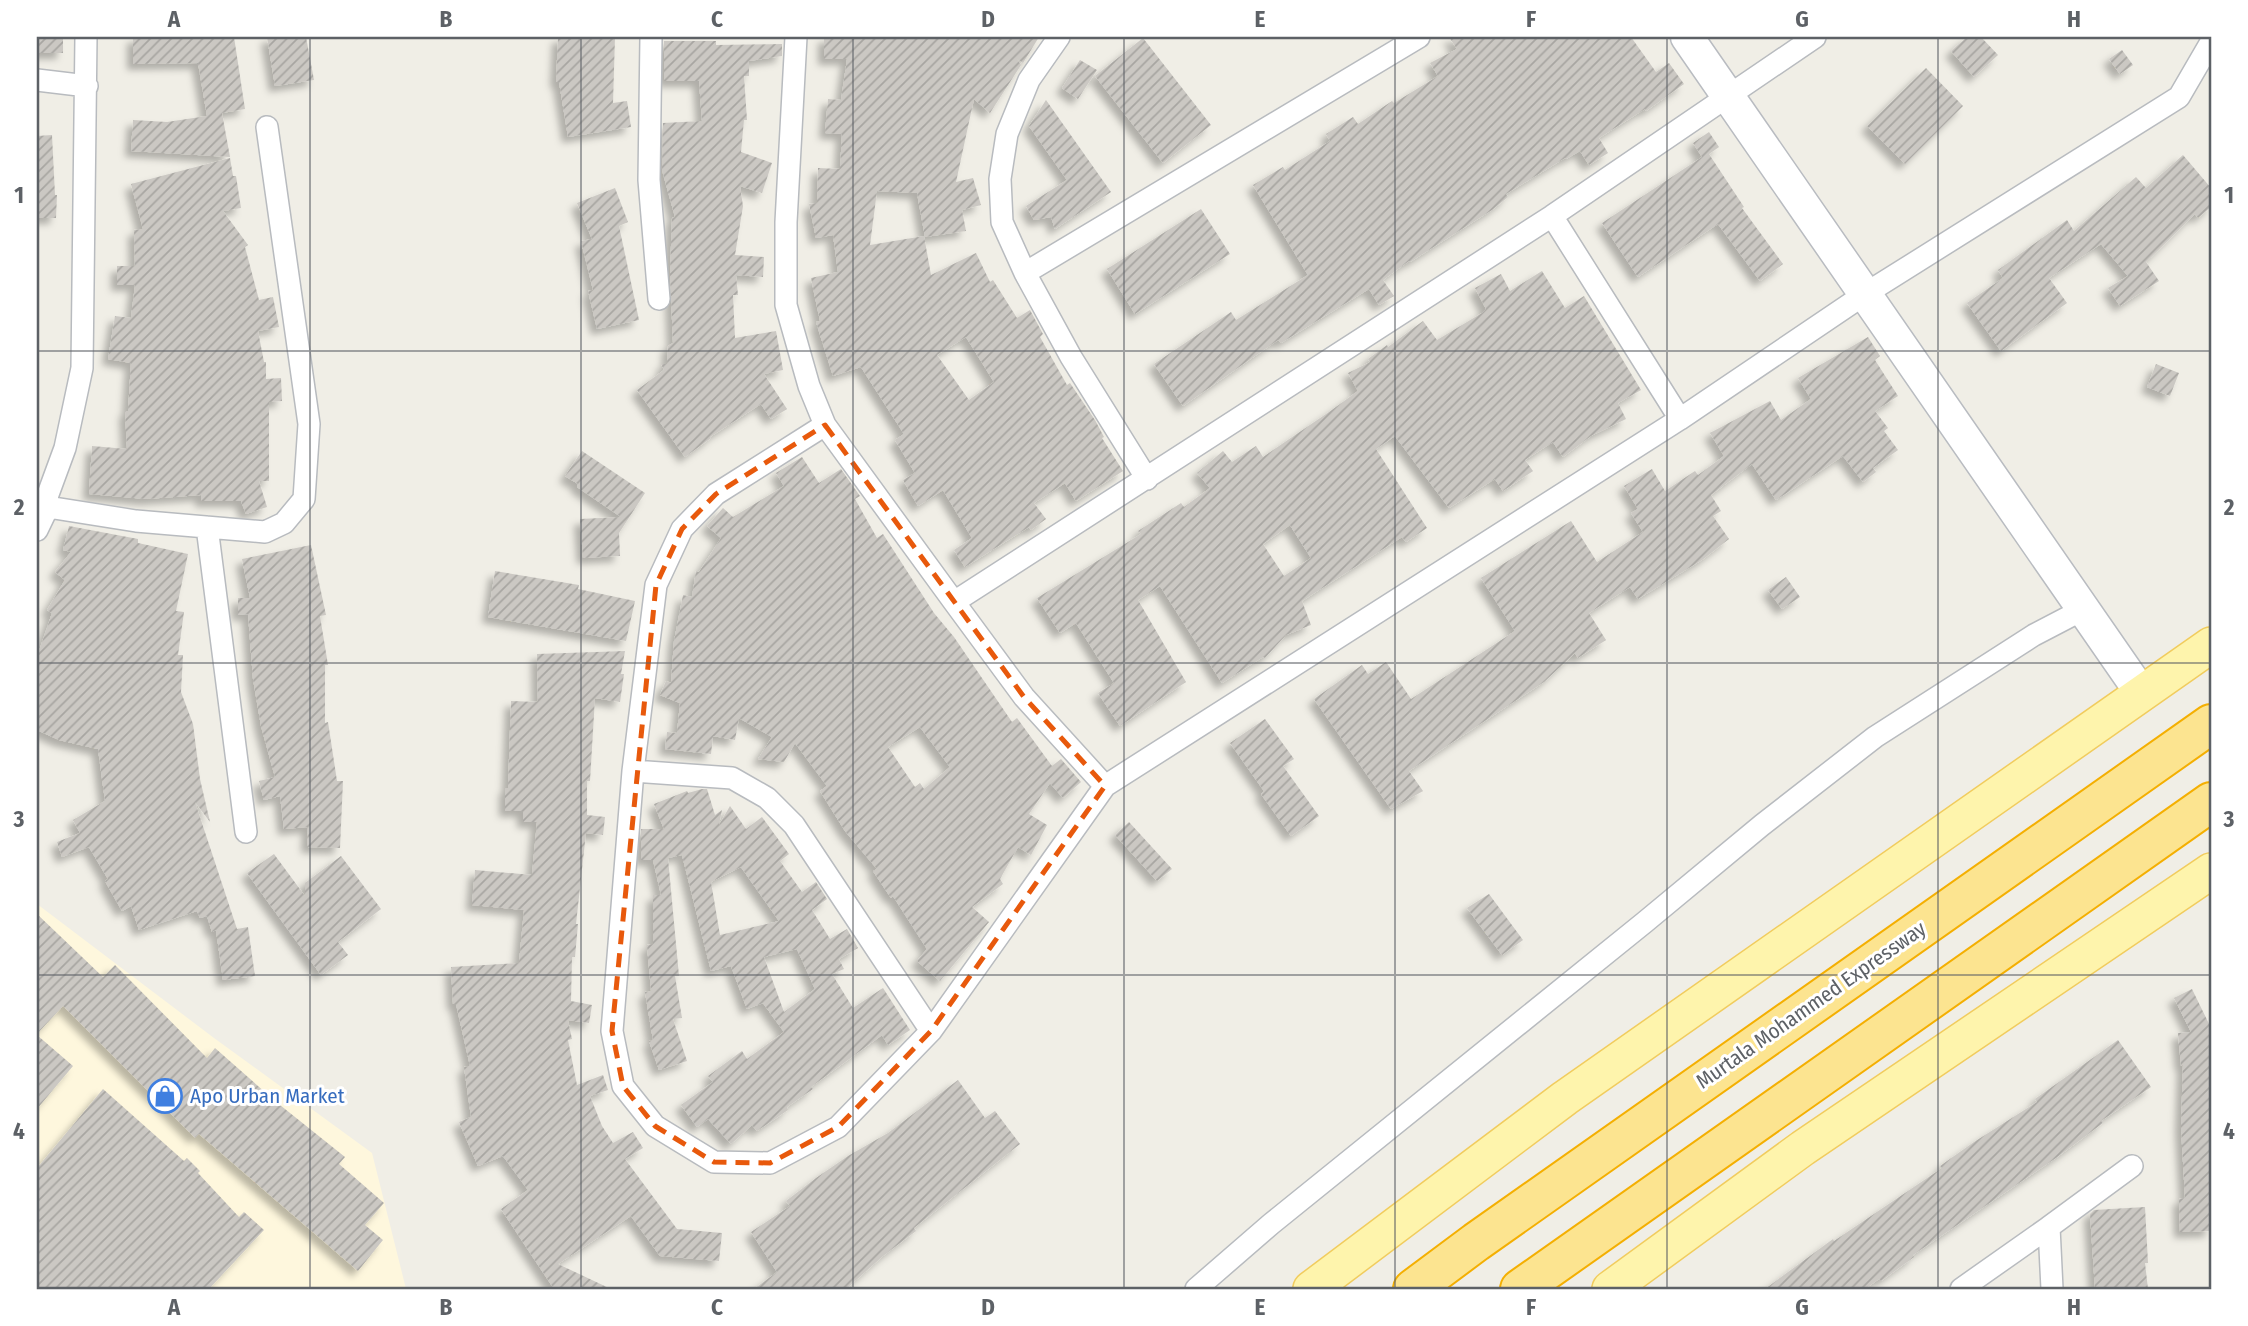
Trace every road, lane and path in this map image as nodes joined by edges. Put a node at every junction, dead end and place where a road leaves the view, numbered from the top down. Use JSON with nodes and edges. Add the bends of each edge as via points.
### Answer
{"nodes":[{"id":1,"x":86,"y":37,"type":"edge"},
{"id":2,"x":651,"y":37,"type":"edge"},
{"id":3,"x":796,"y":37,"type":"edge"},
{"id":4,"x":1059,"y":37,"type":"edge"},
{"id":5,"x":1419,"y":37,"type":"edge"},
{"id":6,"x":1687,"y":37,"type":"edge"},
{"id":7,"x":1815,"y":37,"type":"edge"},
{"id":8,"x":2211,"y":37,"type":"edge"},
{"id":9,"x":37,"y":80,"type":"edge"},
{"id":10,"x":87,"y":86,"type":"junction"},
{"id":11,"x":1728,"y":95,"type":"junction"},
{"id":12,"x":267,"y":127,"type":"dead end"},
{"id":13,"x":1552,"y":216,"type":"junction"},
{"id":14,"x":1025,"y":273,"type":"junction"},
{"id":15,"x":1865,"y":293,"type":"junction"},
{"id":16,"x":659,"y":299,"type":"dead end"},
{"id":17,"x":1680,"y":419,"type":"junction"},
{"id":18,"x":825,"y":425,"type":"junction"},
{"id":19,"x":1147,"y":479,"type":"junction"},
{"id":20,"x":49,"y":505,"type":"junction"},
{"id":21,"x":207,"y":527,"type":"junction"},
{"id":22,"x":37,"y":530,"type":"edge"},
{"id":23,"x":954,"y":602,"type":"junction"},
{"id":24,"x":2082,"y":610,"type":"junction"},
{"id":25,"x":2211,"y":645,"type":"edge"},
{"id":26,"x":2142,"y":694,"type":"junction"},
{"id":27,"x":2211,"y":723,"type":"edge"},
{"id":28,"x":633,"y":771,"type":"junction"},
{"id":29,"x":1105,"y":786,"type":"junction"},
{"id":30,"x":2211,"y":803,"type":"edge"},
{"id":31,"x":246,"y":832,"type":"dead end"},
{"id":32,"x":2211,"y":871,"type":"edge"},
{"id":33,"x":931,"y":1031,"type":"junction"},
{"id":34,"x":2132,"y":1166,"type":"dead end"},
{"id":35,"x":2049,"y":1227,"type":"junction"},
{"id":36,"x":1196,"y":1289,"type":"edge"},
{"id":37,"x":1311,"y":1289,"type":"edge"},
{"id":38,"x":1413,"y":1289,"type":"edge"},
{"id":39,"x":1520,"y":1289,"type":"edge"},
{"id":40,"x":1610,"y":1289,"type":"edge"},
{"id":41,"x":1961,"y":1289,"type":"edge"},
{"id":42,"x":2052,"y":1289,"type":"edge"}],
"edges":[{"from":1,"to":10,"type":"street"},
{"from":2,"to":16,"type":"street","via":[[649,180]]},
{"from":3,"to":18,"type":"street","via":[[786,305]]},
{"from":4,"to":14,"type":"street","via":[[1028,80],[1007,134],[1000,179],[1002,222]]},
{"from":5,"to":14,"type":"street"},
{"from":6,"to":11,"type":"street"},
{"from":7,"to":11,"type":"street"},
{"from":8,"to":15,"type":"street","via":[[2179,97]]},
{"from":9,"to":10,"type":"street"},
{"from":10,"to":20,"type":"street","via":[[82,368],[65,448],[47,497]]},
{"from":11,"to":13,"type":"street"},
{"from":11,"to":15,"type":"street"},
{"from":12,"to":21,"type":"street","via":[[309,424],[304,499],[284,523],[265,531]]},
{"from":13,"to":17,"type":"street"},
{"from":13,"to":19,"type":"street"},
{"from":14,"to":19,"type":"street"},
{"from":15,"to":17,"type":"street"},
{"from":15,"to":24,"type":"street"},
{"from":17,"to":29,"type":"street"},
{"from":18,"to":23,"type":"street"},
{"from":18,"to":28,"type":"street","via":[[716,494],[682,529],[656,585]]},
{"from":19,"to":23,"type":"street"},
{"from":20,"to":21,"type":"street","via":[[136,521]]},
{"from":20,"to":22,"type":"street"},
{"from":21,"to":31,"type":"street"},
{"from":23,"to":29,"type":"street","via":[[1024,697]]},
{"from":24,"to":26,"type":"street"},
{"from":24,"to":36,"type":"street","via":[[2034,635],[1875,737],[1270,1224]]},
{"from":25,"to":26,"type":"main road"},
{"from":26,"to":37,"type":"main road","via":[[1566,1098]]},
{"from":27,"to":38,"type":"highway","name":"Murtala Mohammed Expressway"},
{"from":28,"to":33,"type":"street","via":[[732,778],[767,798],[794,825]]},
{"from":28,"to":33,"type":"street","via":[[612,1031],[623,1086],[655,1126],[714,1162],[770,1163],[838,1127]]},
{"from":29,"to":33,"type":"street"},
{"from":30,"to":39,"type":"highway"},
{"from":32,"to":40,"type":"main road","via":[[1803,1148]]},
{"from":34,"to":35,"type":"street"},
{"from":35,"to":41,"type":"street"},
{"from":35,"to":42,"type":"street"}]}
